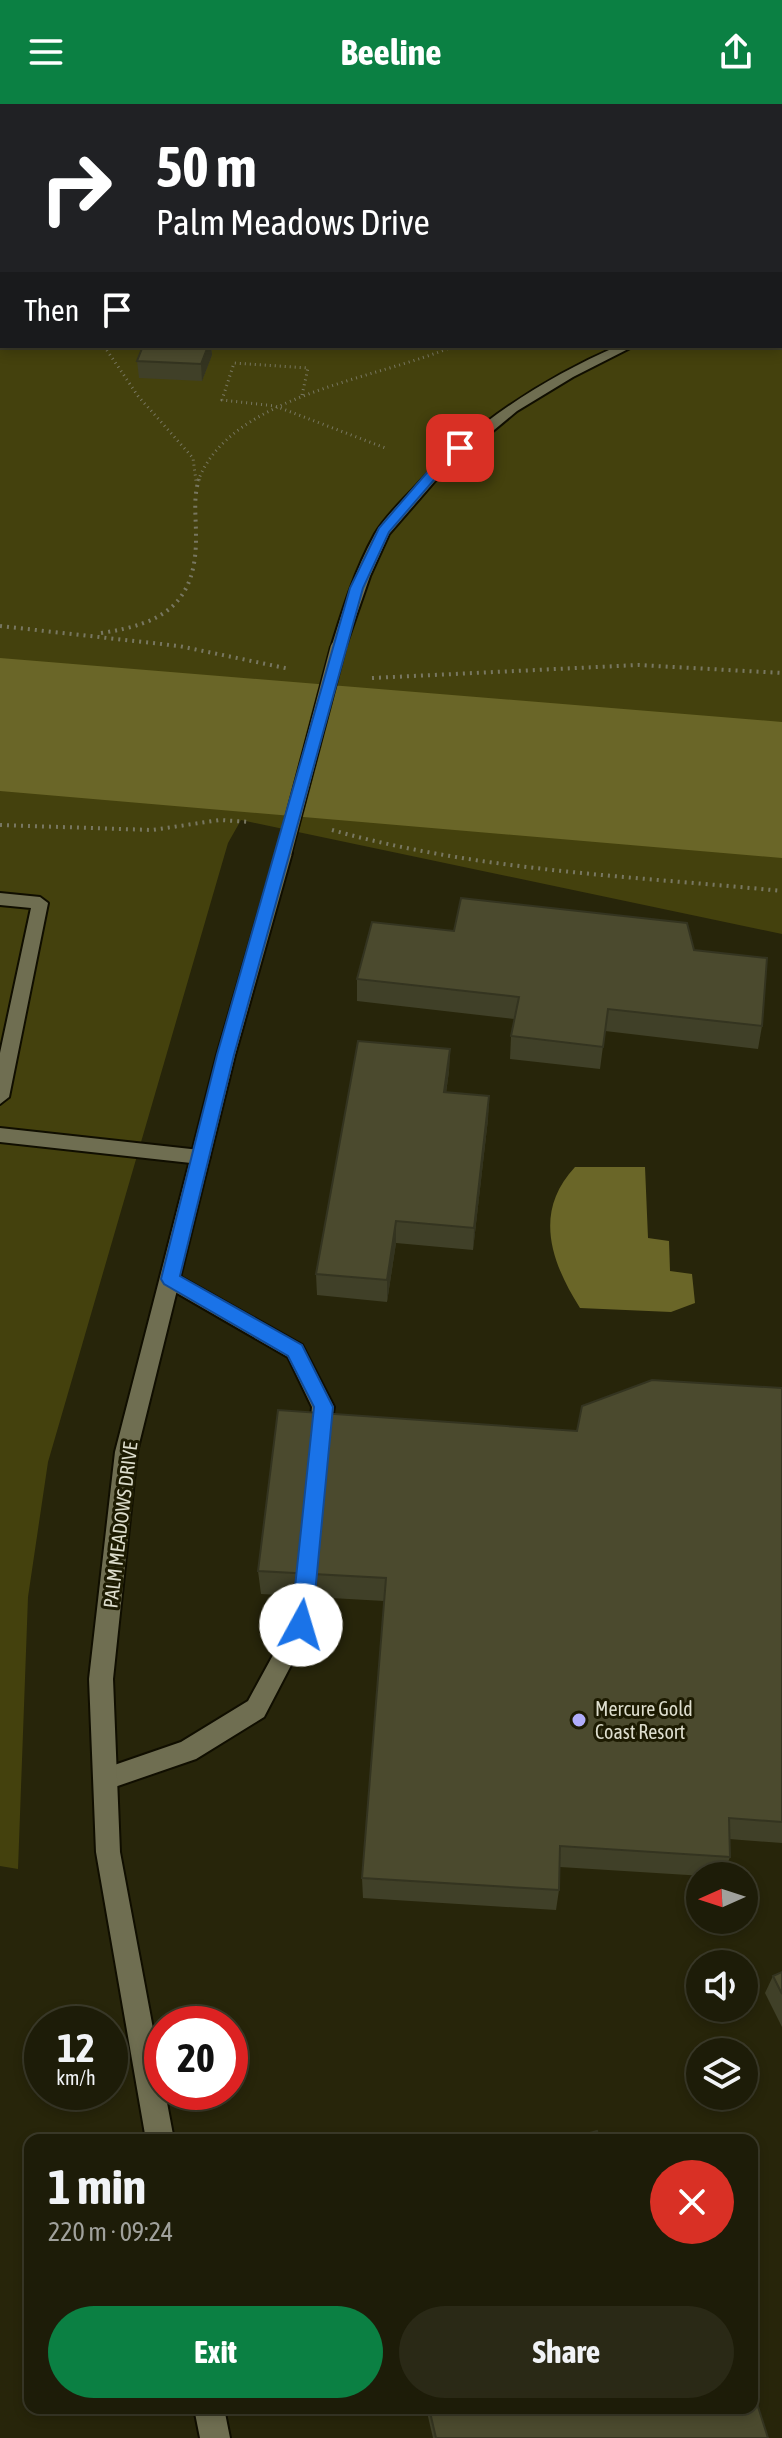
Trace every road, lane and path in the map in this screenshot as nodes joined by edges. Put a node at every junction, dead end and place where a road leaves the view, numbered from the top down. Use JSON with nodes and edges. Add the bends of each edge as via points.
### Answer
{"nodes":[{"id":1,"x":105,"y":348,"type":"edge"},
{"id":2,"x":449,"y":348,"type":"edge"},
{"id":3,"x":623,"y":348,"type":"edge"},
{"id":4,"x":302,"y":395,"type":"junction"},
{"id":5,"x":275,"y":406,"type":"junction"},
{"id":6,"x":388,"y":449,"type":"dead end"},
{"id":7,"x":196,"y":490,"type":"junction"},
{"id":8,"x":0,"y":626,"type":"edge"},
{"id":9,"x":88,"y":634,"type":"junction"},
{"id":10,"x":304,"y":671,"type":"dead end"},
{"id":11,"x":782,"y":673,"type":"edge"},
{"id":12,"x":359,"y":676,"type":"dead end"},
{"id":13,"x":264,"y":824,"type":"dead end"},
{"id":14,"x":0,"y":825,"type":"edge"},
{"id":15,"x":322,"y":829,"type":"dead end"},
{"id":16,"x":782,"y":891,"type":"edge"},
{"id":17,"x":0,"y":899,"type":"edge"},
{"id":18,"x":0,"y":996,"type":"edge"},
{"id":19,"x":21,"y":997,"type":"junction"},
{"id":20,"x":0,"y":1097,"type":"edge"},
{"id":21,"x":0,"y":1135,"type":"edge"},
{"id":22,"x":200,"y":1157,"type":"junction"},
{"id":23,"x":170,"y":1279,"type":"junction"},
{"id":24,"x":317,"y":1469,"type":"edge"},
{"id":25,"x":309,"y":1547,"type":"edge"},
{"id":26,"x":106,"y":1779,"type":"junction"},
{"id":27,"x":159,"y":2134,"type":"edge"},
{"id":28,"x":210,"y":2414,"type":"edge"},
{"id":29,"x":215,"y":2438,"type":"edge"}],
"edges":[{"from":1,"to":7,"type":"path","via":[[138,396],[193,458]]},
{"from":2,"to":4,"type":"path","via":[[399,369]]},
{"from":3,"to":22,"type":"street","name":"PALM MEADOWS DRIVE","bridge":true,"via":[[516,403],[441,464],[384,531],[356,588],[338,648]]},
{"from":4,"to":5,"type":"path"},
{"from":4,"to":5,"type":"path","via":[[308,368],[234,363],[222,400]]},
{"from":5,"to":6,"type":"path"},
{"from":5,"to":7,"type":"path","via":[[209,461]]},
{"from":7,"to":9,"type":"path","via":[[194,567],[187,593],[174,611],[150,623]]},
{"from":8,"to":9,"type":"path"},
{"from":9,"to":10,"type":"path"},
{"from":11,"to":12,"type":"path","via":[[638,665]]},
{"from":13,"to":14,"type":"path","via":[[220,820],[152,830]]},
{"from":15,"to":16,"type":"path","via":[[461,858]]},
{"from":17,"to":19,"type":"street","via":[[40,903]]},
{"from":18,"to":19,"type":"street"},
{"from":19,"to":20,"type":"street"},
{"from":21,"to":22,"type":"street"},
{"from":22,"to":23,"type":"street","name":"PALM MEADOWS DRIVE"},
{"from":23,"to":24,"type":"street","via":[[295,1351],[323,1407]]},
{"from":23,"to":26,"type":"street","name":"PALM MEADOWS DRIVE","via":[[126,1452],[101,1679]]},
{"from":25,"to":26,"type":"street","via":[[301,1625],[256,1709],[188,1751]]},
{"from":26,"to":27,"type":"street","name":"PALM MEADOWS DRIVE","via":[[108,1852]]},
{"from":28,"to":29,"type":"street"}]}
